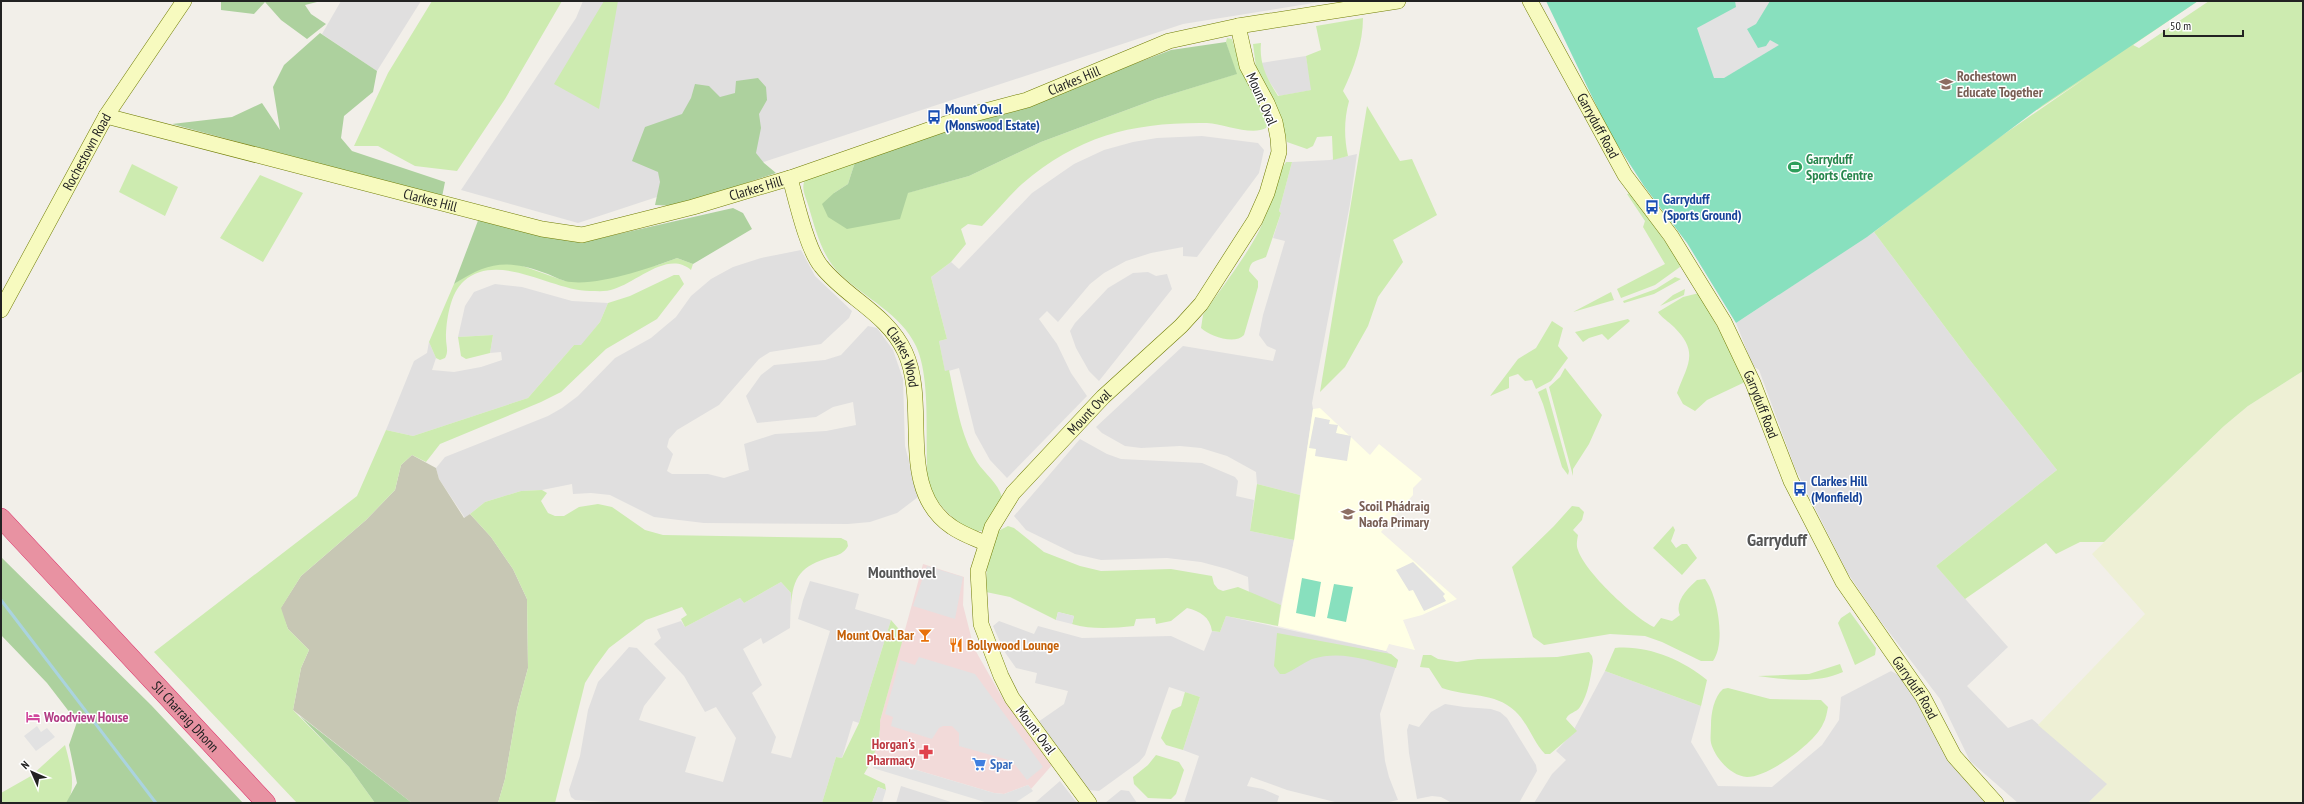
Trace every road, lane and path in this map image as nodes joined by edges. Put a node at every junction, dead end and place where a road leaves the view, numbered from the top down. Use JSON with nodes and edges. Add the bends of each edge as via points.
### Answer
{"nodes":[{"id":1,"x":184,"y":1,"type":"edge"},
{"id":2,"x":1398,"y":1,"type":"edge"},
{"id":3,"x":1530,"y":1,"type":"edge"},
{"id":4,"x":1238,"y":26,"type":"junction"},
{"id":5,"x":106,"y":116,"type":"junction"},
{"id":6,"x":790,"y":178,"type":"junction"},
{"id":7,"x":1,"y":310,"type":"edge"},
{"id":8,"x":1,"y":518,"type":"edge"},
{"id":9,"x":1,"y":533,"type":"edge"},
{"id":10,"x":985,"y":543,"type":"junction"},
{"id":11,"x":106,"y":631,"type":"junction"},
{"id":12,"x":266,"y":803,"type":"edge"},
{"id":13,"x":1089,"y":803,"type":"edge"},
{"id":14,"x":1996,"y":803,"type":"edge"}],
"edges":[{"from":1,"to":5,"type":"street","name":"Rochestown Road"},
{"from":2,"to":4,"type":"street","name":"Clarkes Hill"},
{"from":3,"to":14,"type":"street","name":"Garryduff Road","via":[[1621,168],[1671,236],[1724,322],[1753,383],[1791,480],[1843,582],[1923,697],[1954,756]]},
{"from":4,"to":6,"type":"street","name":"Clarkes Hill","via":[[1168,41],[1027,100],[974,114]]},
{"from":4,"to":10,"type":"street","name":"Mount Oval","via":[[1247,66],[1275,122],[1278,138],[1277,159],[1256,220],[1201,304],[1181,326],[1103,397],[1022,482],[1000,512]]},
{"from":5,"to":6,"type":"street","name":"Clarkes Hill","via":[[542,229],[582,234],[693,207]]},
{"from":5,"to":7,"type":"street","name":"Rochestown Road"},
{"from":6,"to":10,"type":"street","name":"Clarkes Wood","via":[[820,265],[844,290],[881,318],[895,334],[905,353],[915,384],[920,478],[927,499],[952,528]]},
{"from":8,"to":11,"type":"highway","name":"Sli Charraig Dhonn"},
{"from":9,"to":11,"type":"highway","name":"Sli Charraig Dhonn","via":[[42,577]]},
{"from":10,"to":13,"type":"street","name":"Mount Oval","via":[[977,585],[981,624],[991,653],[1012,698]]},
{"from":11,"to":12,"type":"highway","name":"Sli Charraig Dhonn"}]}
